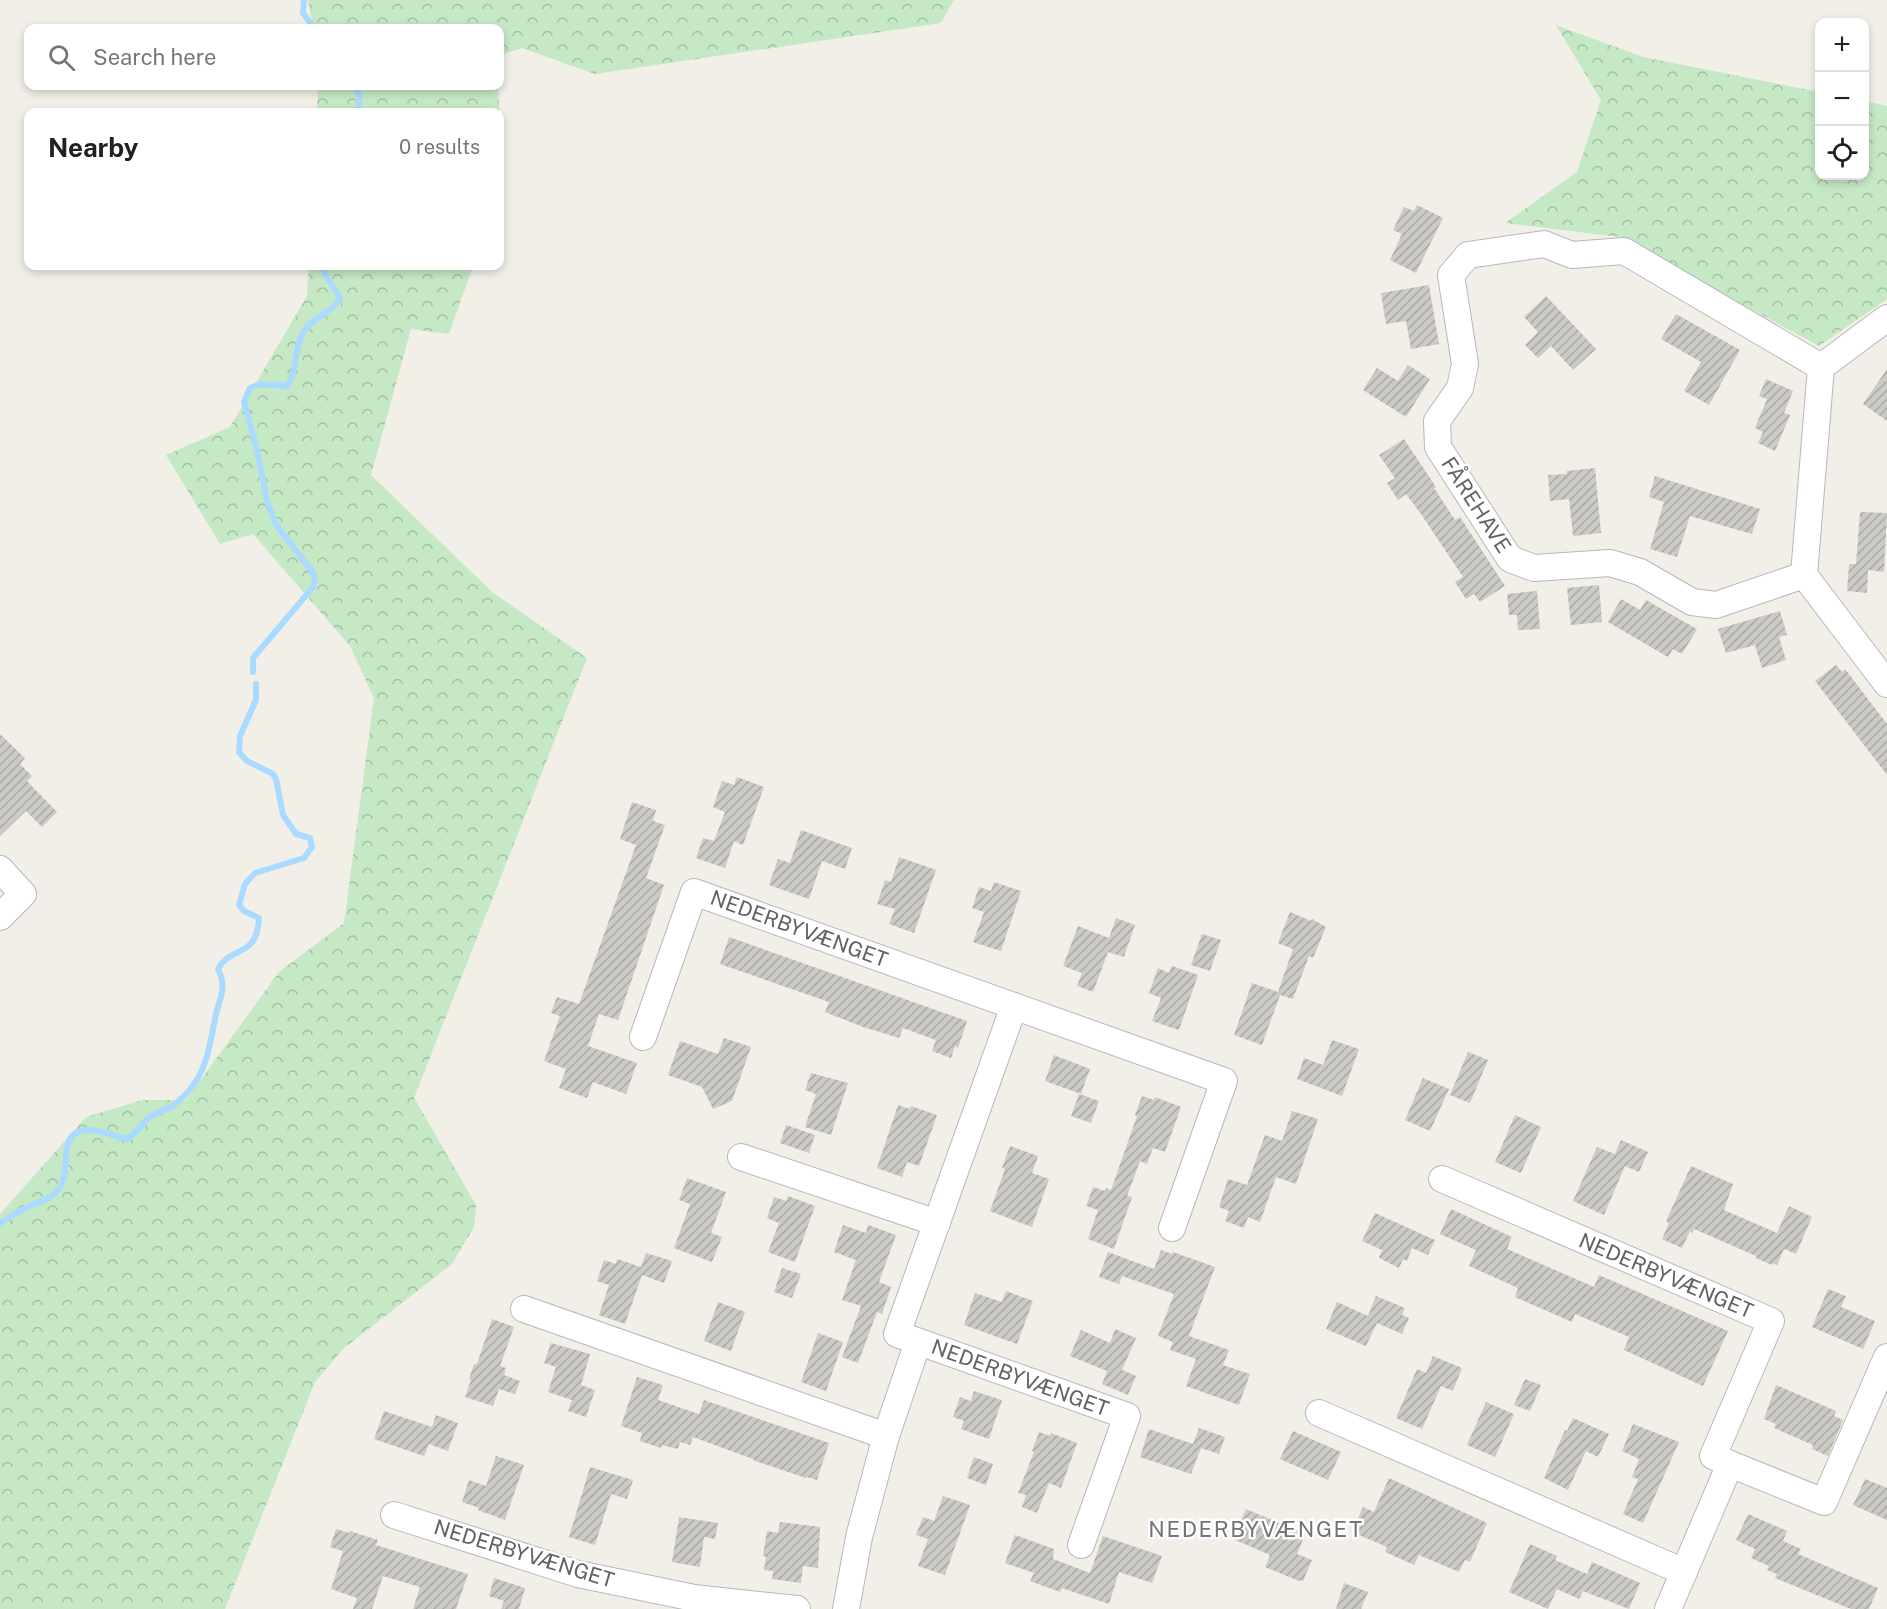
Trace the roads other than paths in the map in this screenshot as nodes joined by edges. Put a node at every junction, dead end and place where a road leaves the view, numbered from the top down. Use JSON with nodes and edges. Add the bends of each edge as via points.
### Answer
{"nodes":[{"id":1,"x":1887,"y":318,"type":"edge"},
{"id":2,"x":1821,"y":367,"type":"junction"},
{"id":3,"x":1804,"y":575,"type":"junction"},
{"id":4,"x":1887,"y":684,"type":"edge"},
{"id":5,"x":0,"y":870,"type":"edge"},
{"id":6,"x":0,"y":917,"type":"edge"},
{"id":7,"x":1014,"y":1006,"type":"junction"},
{"id":8,"x":643,"y":1036,"type":"dead end"},
{"id":9,"x":741,"y":1156,"type":"dead end"},
{"id":10,"x":1442,"y":1179,"type":"dead end"},
{"id":11,"x":937,"y":1223,"type":"junction"},
{"id":12,"x":1172,"y":1228,"type":"dead end"},
{"id":13,"x":524,"y":1309,"type":"dead end"},
{"id":14,"x":918,"y":1342,"type":"junction"},
{"id":15,"x":1887,"y":1357,"type":"edge"},
{"id":16,"x":1319,"y":1413,"type":"dead end"},
{"id":17,"x":886,"y":1436,"type":"junction"},
{"id":18,"x":1730,"y":1464,"type":"junction"},
{"id":19,"x":394,"y":1515,"type":"dead end"},
{"id":20,"x":1081,"y":1545,"type":"dead end"},
{"id":21,"x":1684,"y":1572,"type":"junction"},
{"id":22,"x":797,"y":1609,"type":"edge"},
{"id":23,"x":846,"y":1609,"type":"edge"},
{"id":24,"x":1668,"y":1609,"type":"edge"}],
"edges":[{"from":1,"to":2,"type":"street"},
{"from":2,"to":3,"type":"street"},
{"from":2,"to":3,"type":"street","name":"FÅREHAVE","via":[[1624,251],[1572,255],[1544,244],[1468,255],[1451,275],[1465,364],[1460,388],[1437,421],[1438,447],[1510,559],[1534,568],[1610,562],[1640,572],[1692,602],[1716,605]]},
{"from":3,"to":4,"type":"street"},
{"from":5,"to":6,"type":"street","via":[[23,894]]},
{"from":7,"to":8,"type":"street","name":"NEDERBYVÆNGET","via":[[694,892]]},
{"from":7,"to":11,"type":"street","name":"NEDERBYVÆNGET"},
{"from":7,"to":12,"type":"street","name":"NEDERBYVÆNGET","via":[[1224,1081]]},
{"from":9,"to":11,"type":"street"},
{"from":10,"to":18,"type":"street","name":"NEDERBYVÆNGET","via":[[1771,1321],[1713,1456]]},
{"from":11,"to":14,"type":"street","name":"NEDERBYVÆNGET","via":[[897,1334]]},
{"from":13,"to":17,"type":"street"},
{"from":14,"to":17,"type":"street","name":"NEDERBYVÆNGET"},
{"from":14,"to":20,"type":"street","name":"NEDERBYVÆNGET","via":[[1127,1416]]},
{"from":15,"to":18,"type":"street","via":[[1824,1502]]},
{"from":16,"to":21,"type":"street"},
{"from":17,"to":23,"type":"street","name":"NEDERBYVÆNGET","via":[[859,1537]]},
{"from":18,"to":21,"type":"street"},
{"from":19,"to":22,"type":"street","name":"NEDERBYVÆNGET","via":[[578,1574],[694,1599]]},
{"from":21,"to":24,"type":"street"}]}
